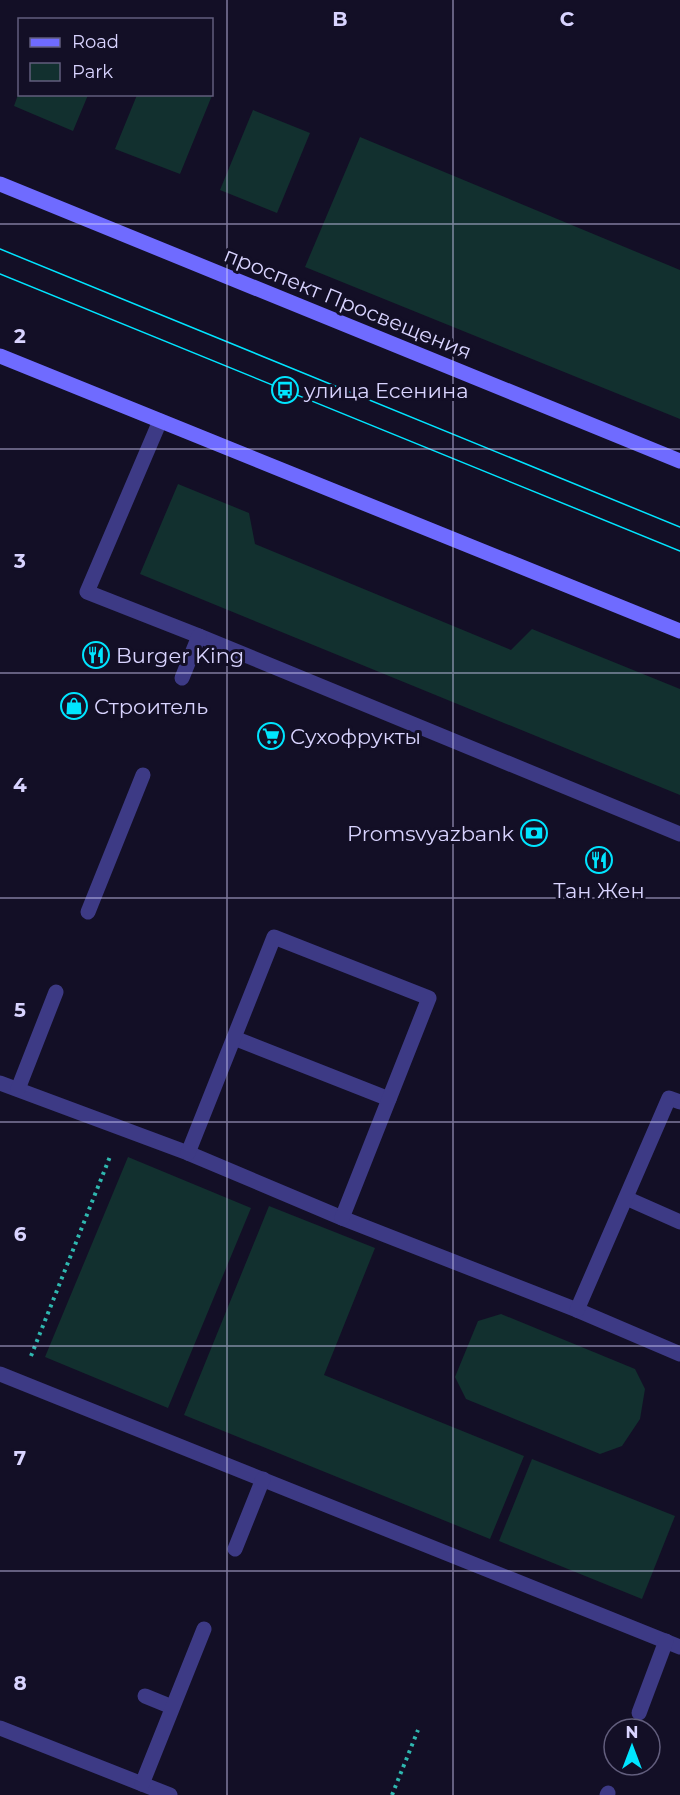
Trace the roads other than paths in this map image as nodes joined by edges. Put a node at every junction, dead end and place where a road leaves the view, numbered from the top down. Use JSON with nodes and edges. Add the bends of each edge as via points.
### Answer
{"nodes":[{"id":1,"x":0,"y":184,"type":"edge"},
{"id":2,"x":0,"y":356,"type":"edge"},
{"id":3,"x":160,"y":421,"type":"junction"},
{"id":4,"x":680,"y":461,"type":"edge"},
{"id":5,"x":680,"y":632,"type":"edge"},
{"id":6,"x":199,"y":636,"type":"junction"},
{"id":7,"x":182,"y":678,"type":"dead end"},
{"id":8,"x":143,"y":775,"type":"dead end"},
{"id":9,"x":680,"y":834,"type":"edge"},
{"id":10,"x":88,"y":912,"type":"dead end"},
{"id":11,"x":56,"y":992,"type":"dead end"},
{"id":12,"x":234,"y":1038,"type":"junction"},
{"id":13,"x":0,"y":1083,"type":"edge"},
{"id":14,"x":18,"y":1089,"type":"junction"},
{"id":15,"x":388,"y":1099,"type":"junction"},
{"id":16,"x":680,"y":1102,"type":"edge"},
{"id":17,"x":188,"y":1154,"type":"junction"},
{"id":18,"x":626,"y":1198,"type":"junction"},
{"id":19,"x":342,"y":1218,"type":"junction"},
{"id":20,"x":680,"y":1222,"type":"edge"},
{"id":21,"x":577,"y":1310,"type":"junction"},
{"id":22,"x":680,"y":1354,"type":"edge"},
{"id":23,"x":0,"y":1374,"type":"edge"},
{"id":24,"x":263,"y":1479,"type":"junction"},
{"id":25,"x":235,"y":1549,"type":"dead end"},
{"id":26,"x":204,"y":1629,"type":"dead end"},
{"id":27,"x":673,"y":1644,"type":"edge"},
{"id":28,"x":145,"y":1696,"type":"dead end"},
{"id":29,"x":172,"y":1707,"type":"junction"},
{"id":30,"x":639,"y":1713,"type":"dead end"},
{"id":31,"x":0,"y":1728,"type":"edge"},
{"id":32,"x":142,"y":1784,"type":"junction"},
{"id":33,"x":170,"y":1795,"type":"edge"}],
"edges":[{"from":1,"to":4,"type":"main road","name":"проспект Просвещения"},
{"from":2,"to":3,"type":"main road"},
{"from":3,"to":5,"type":"main road"},
{"from":3,"to":6,"type":"lane","via":[[87,592]]},
{"from":6,"to":7,"type":"lane"},
{"from":6,"to":9,"type":"lane"},
{"from":8,"to":10,"type":"lane"},
{"from":11,"to":14,"type":"lane"},
{"from":12,"to":15,"type":"lane"},
{"from":12,"to":15,"type":"lane","via":[[274,937],[429,998]]},
{"from":12,"to":17,"type":"lane"},
{"from":13,"to":14,"type":"lane"},
{"from":14,"to":17,"type":"lane"},
{"from":15,"to":19,"type":"lane"},
{"from":16,"to":18,"type":"lane","via":[[669,1098]]},
{"from":17,"to":19,"type":"lane"},
{"from":18,"to":20,"type":"lane"},
{"from":18,"to":21,"type":"lane"},
{"from":19,"to":21,"type":"lane"},
{"from":21,"to":22,"type":"lane"},
{"from":23,"to":24,"type":"lane"},
{"from":24,"to":25,"type":"lane"},
{"from":24,"to":27,"type":"lane"},
{"from":26,"to":29,"type":"lane"},
{"from":27,"to":30,"type":"lane"},
{"from":28,"to":29,"type":"lane"},
{"from":29,"to":32,"type":"lane"},
{"from":31,"to":32,"type":"lane"},
{"from":32,"to":33,"type":"lane"}]}
